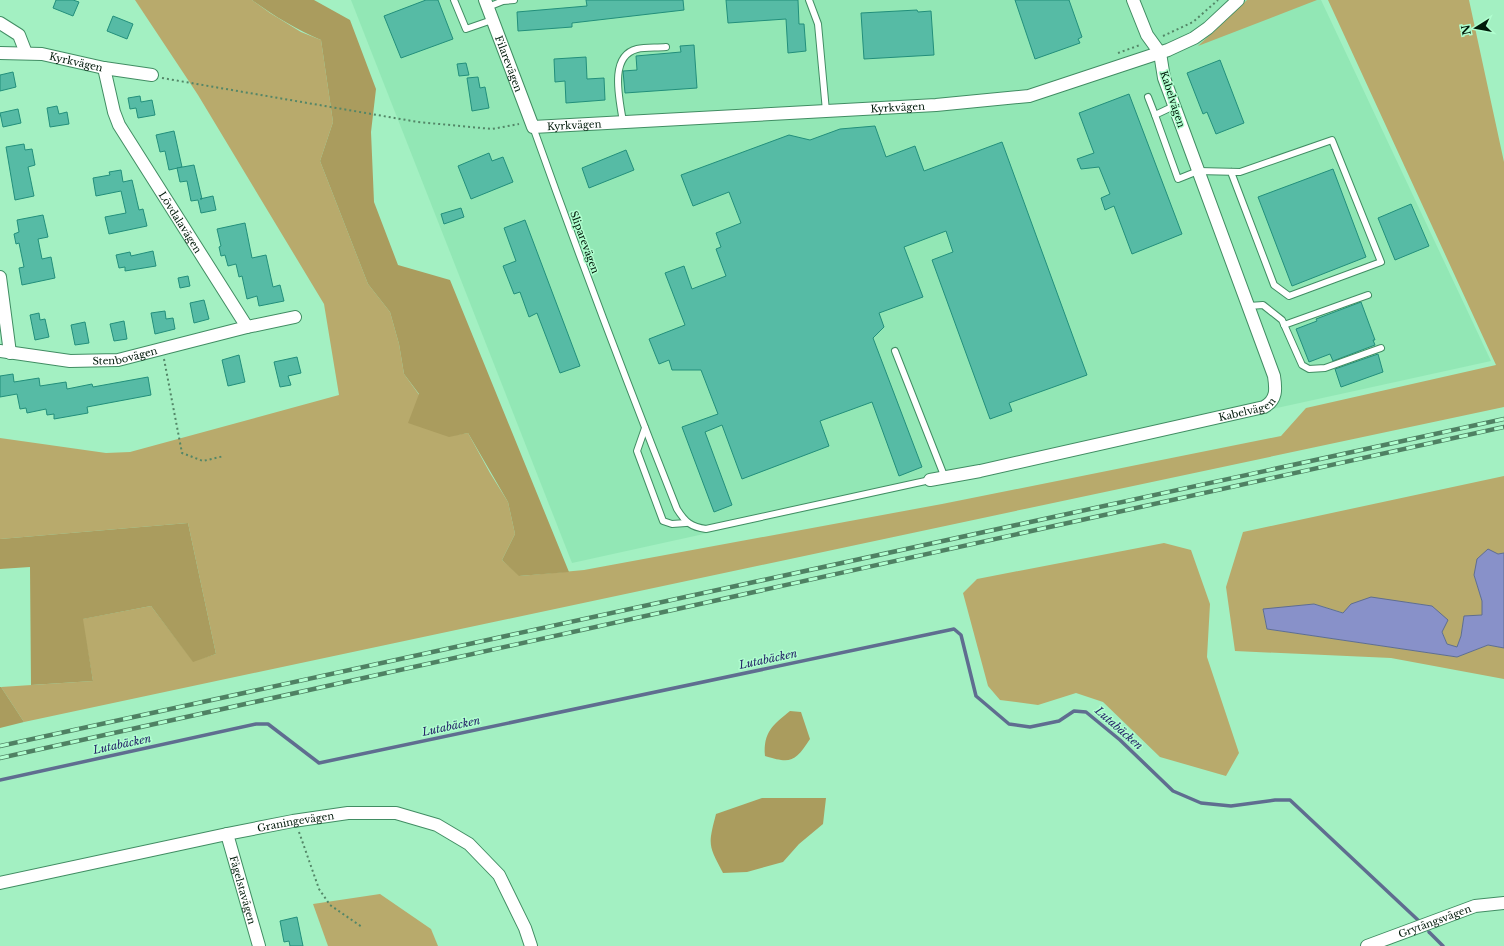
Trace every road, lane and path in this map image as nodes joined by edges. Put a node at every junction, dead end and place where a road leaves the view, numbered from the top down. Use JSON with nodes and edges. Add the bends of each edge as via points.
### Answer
{"nodes":[{"id":1,"x":454,"y":0,"type":"edge"},
{"id":2,"x":514,"y":0,"type":"edge"},
{"id":3,"x":809,"y":0,"type":"edge"},
{"id":4,"x":1133,"y":0,"type":"edge"},
{"id":5,"x":1218,"y":0,"type":"edge"},
{"id":6,"x":1238,"y":0,"type":"edge"},
{"id":7,"x":486,"y":4,"type":"edge"},
{"id":8,"x":492,"y":20,"type":"junction"},
{"id":9,"x":0,"y":24,"type":"edge"},
{"id":10,"x":1152,"y":41,"type":"junction"},
{"id":11,"x":666,"y":47,"type":"dead end"},
{"id":12,"x":0,"y":52,"type":"edge"},
{"id":13,"x":26,"y":53,"type":"junction"},
{"id":14,"x":1160,"y":53,"type":"junction"},
{"id":15,"x":1114,"y":54,"type":"dead end"},
{"id":16,"x":104,"y":68,"type":"junction"},
{"id":17,"x":152,"y":75,"type":"joint"},
{"id":18,"x":1148,"y":97,"type":"dead end"},
{"id":19,"x":1174,"y":106,"type":"junction"},
{"id":20,"x":826,"y":111,"type":"junction"},
{"id":21,"x":1155,"y":115,"type":"junction"},
{"id":22,"x":623,"y":122,"type":"junction"},
{"id":23,"x":528,"y":125,"type":"junction"},
{"id":24,"x":1198,"y":171,"type":"junction"},
{"id":25,"x":1231,"y":172,"type":"junction"},
{"id":26,"x":0,"y":278,"type":"edge"},
{"id":27,"x":1368,"y":295,"type":"dead end"},
{"id":28,"x":1249,"y":306,"type":"junction"},
{"id":29,"x":295,"y":316,"type":"dead end"},
{"id":30,"x":1284,"y":325,"type":"junction"},
{"id":31,"x":247,"y":327,"type":"junction"},
{"id":32,"x":1381,"y":348,"type":"dead end"},
{"id":33,"x":162,"y":350,"type":"junction"},
{"id":34,"x":895,"y":351,"type":"dead end"},
{"id":35,"x":5,"y":352,"type":"edge"},
{"id":36,"x":645,"y":428,"type":"junction"},
{"id":37,"x":224,"y":456,"type":"dead end"},
{"id":38,"x":945,"y":478,"type":"junction"},
{"id":39,"x":930,"y":480,"type":"joint"},
{"id":40,"x":686,"y":523,"type":"junction"},
{"id":41,"x":296,"y":821,"type":"junction"},
{"id":42,"x":227,"y":834,"type":"junction"},
{"id":43,"x":0,"y":883,"type":"edge"},
{"id":44,"x":1504,"y":904,"type":"edge"},
{"id":45,"x":362,"y":927,"type":"dead end"},
{"id":46,"x":259,"y":946,"type":"edge"},
{"id":47,"x":531,"y":946,"type":"edge"},
{"id":48,"x":1367,"y":946,"type":"edge"}],
"edges":[{"from":1,"to":8,"type":"lane","via":[[466,29]]},
{"from":2,"to":7,"type":"lane"},
{"from":3,"to":20,"type":"lane","via":[[818,24]]},
{"from":4,"to":10,"type":"street","via":[[1147,35]]},
{"from":5,"to":10,"type":"path","via":[[1193,22]]},
{"from":6,"to":14,"type":"street","name":"Kyrkvägen","via":[[1194,38]]},
{"from":7,"to":8,"type":"street","name":"Filarevägen"},
{"from":8,"to":23,"type":"street","name":"Filarevägen"},
{"from":9,"to":13,"type":"street","via":[[19,35]]},
{"from":10,"to":14,"type":"street"},
{"from":10,"to":15,"type":"path"},
{"from":11,"to":22,"type":"lane","via":[[637,49],[622,59],[618,78]]},
{"from":12,"to":13,"type":"street","name":"Kyrkvägen"},
{"from":13,"to":16,"type":"street","name":"Kyrkvägen","via":[[42,54]]},
{"from":14,"to":19,"type":"street","name":"Kabelvägen","via":[[1164,78]]},
{"from":14,"to":20,"type":"street","name":"Kyrkvägen","via":[[1029,96]]},
{"from":16,"to":17,"type":"street","name":"Kyrkvägen"},
{"from":16,"to":31,"type":"street","name":"Lövdalavägen","via":[[119,125]]},
{"from":17,"to":23,"type":"path","via":[[418,122],[492,129]]},
{"from":18,"to":21,"type":"lane"},
{"from":19,"to":21,"type":"lane"},
{"from":19,"to":24,"type":"street","name":"Kabelvägen"},
{"from":20,"to":22,"type":"street","name":"Kyrkvägen"},
{"from":21,"to":24,"type":"lane","via":[[1178,179]]},
{"from":22,"to":23,"type":"street","name":"Kyrkvägen"},
{"from":23,"to":36,"type":"lane","name":"Sliparevägen"},
{"from":24,"to":25,"type":"lane"},
{"from":24,"to":28,"type":"street","name":"Kabelvägen"},
{"from":25,"to":25,"type":"lane","via":[[1240,172],[1332,140],[1381,262],[1289,296],[1274,285]]},
{"from":26,"to":35,"type":"street"},
{"from":27,"to":30,"type":"lane"},
{"from":28,"to":30,"type":"lane","via":[[1263,305],[1278,316]]},
{"from":28,"to":38,"type":"street","name":"Kabelvägen","via":[[1276,387],[1276,394],[1264,407]]},
{"from":29,"to":31,"type":"street"},
{"from":30,"to":32,"type":"lane","via":[[1302,365],[1309,369],[1325,368]]},
{"from":31,"to":33,"type":"street","name":"Stenbovägen"},
{"from":33,"to":35,"type":"street","name":"Stenbovägen","via":[[118,360],[92,362]]},
{"from":33,"to":37,"type":"path","via":[[182,453],[203,461]]},
{"from":34,"to":38,"type":"lane"},
{"from":36,"to":40,"type":"lane","name":"Sliparevägen","via":[[677,510]]},
{"from":36,"to":40,"type":"lane","via":[[637,451],[664,521],[672,524]]},
{"from":38,"to":39,"type":"street","name":"Kabelvägen"},
{"from":39,"to":40,"type":"lane","via":[[706,529],[695,528]]},
{"from":41,"to":42,"type":"street","name":"Graningevägen"},
{"from":41,"to":45,"type":"path","via":[[319,889],[330,905]]},
{"from":41,"to":47,"type":"street","name":"Graningevägen","via":[[348,813],[396,813],[437,825],[469,844],[499,875]]},
{"from":42,"to":43,"type":"street","name":"Graningevägen"},
{"from":42,"to":46,"type":"street","name":"Fågelstavägen"},
{"from":44,"to":48,"type":"street","name":"Grytängsvägen","via":[[1475,906]]}]}
